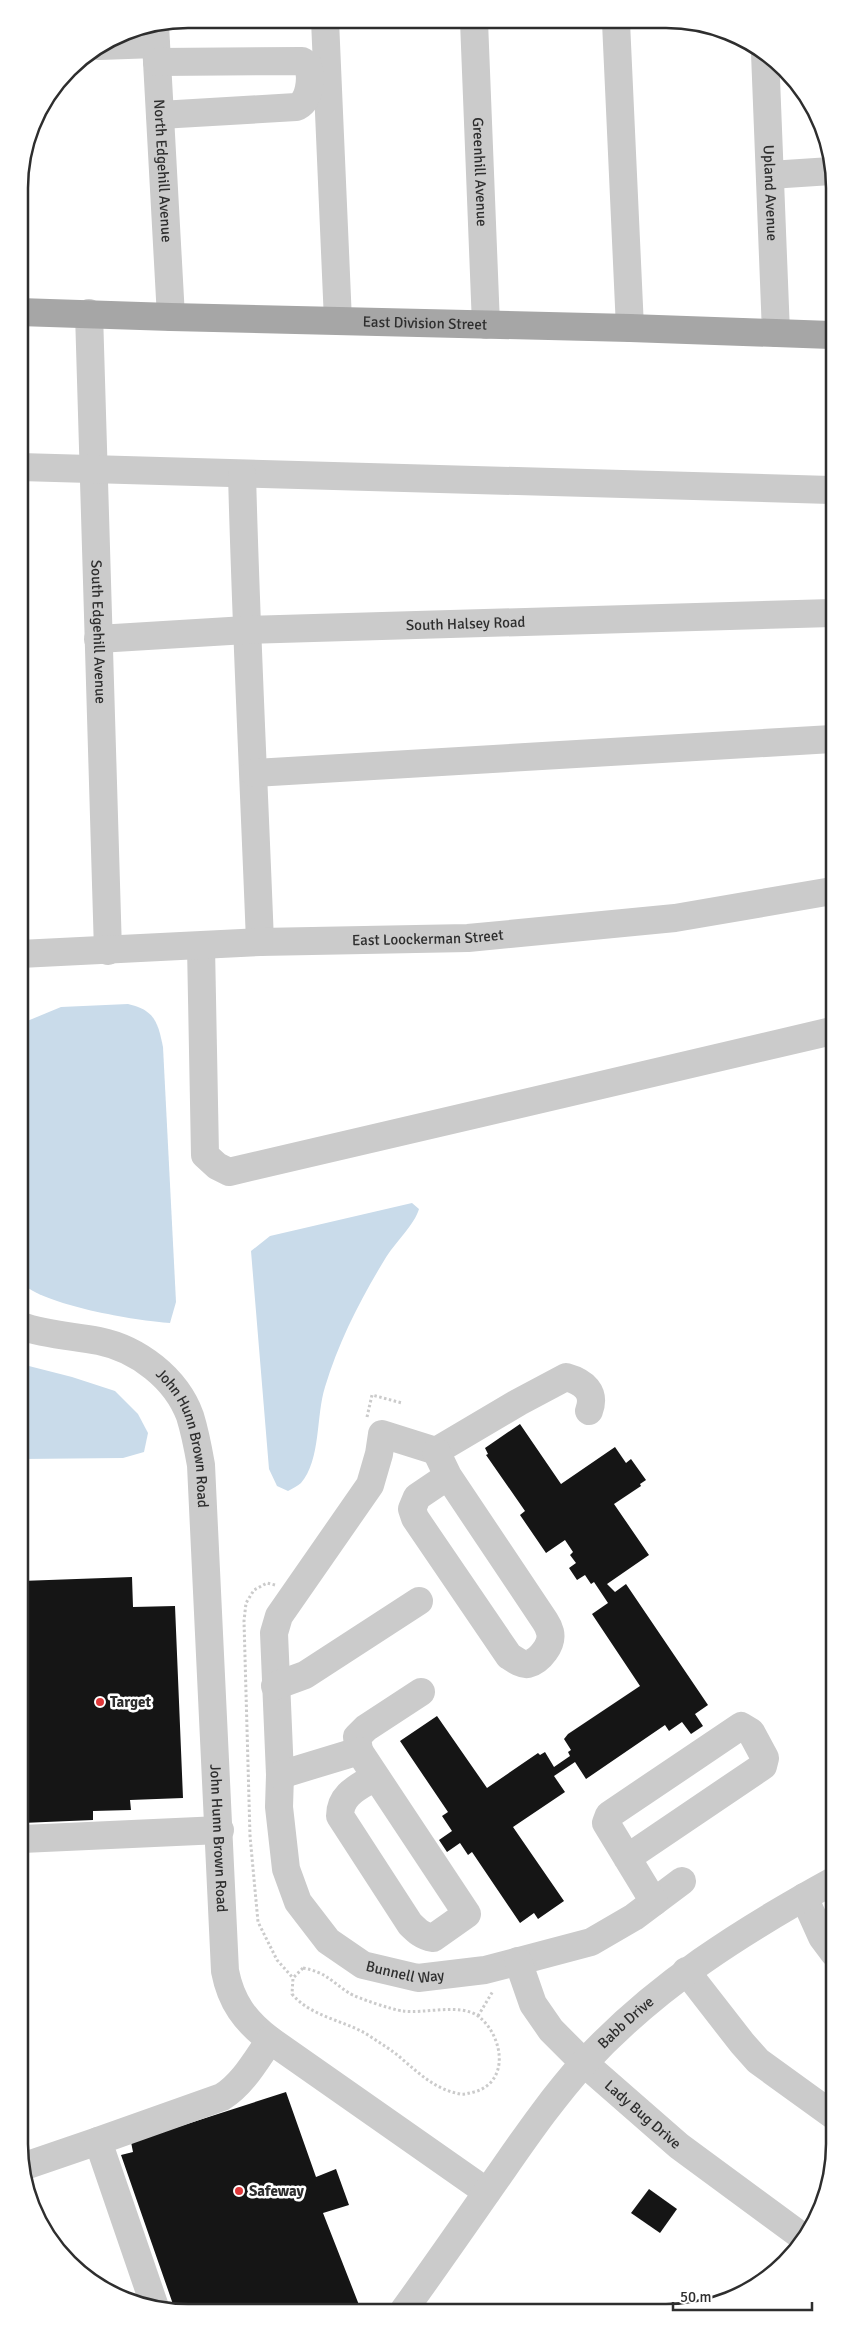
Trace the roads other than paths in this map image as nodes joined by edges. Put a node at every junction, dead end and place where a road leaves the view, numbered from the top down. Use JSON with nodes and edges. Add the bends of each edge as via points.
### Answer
{"nodes":[{"id":1,"x":325,"y":27,"type":"edge"},
{"id":2,"x":474,"y":27,"type":"edge"},
{"id":3,"x":616,"y":27,"type":"edge"},
{"id":4,"x":156,"y":44,"type":"edge"},
{"id":5,"x":114,"y":45,"type":"edge"},
{"id":6,"x":765,"y":62,"type":"edge"},
{"id":7,"x":160,"y":115,"type":"junction"},
{"id":8,"x":824,"y":171,"type":"edge"},
{"id":9,"x":770,"y":175,"type":"junction"},
{"id":10,"x":28,"y":312,"type":"edge"},
{"id":11,"x":89,"y":313,"type":"junction"},
{"id":12,"x":171,"y":317,"type":"junction"},
{"id":13,"x":338,"y":321,"type":"junction"},
{"id":14,"x":486,"y":325,"type":"junction"},
{"id":15,"x":630,"y":328,"type":"junction"},
{"id":16,"x":776,"y":333,"type":"junction"},
{"id":17,"x":826,"y":335,"type":"edge"},
{"id":18,"x":28,"y":467,"type":"edge"},
{"id":19,"x":94,"y":470,"type":"junction"},
{"id":20,"x":242,"y":474,"type":"junction"},
{"id":21,"x":826,"y":490,"type":"edge"},
{"id":22,"x":826,"y":612,"type":"edge"},
{"id":23,"x":246,"y":630,"type":"junction"},
{"id":24,"x":98,"y":640,"type":"junction"},
{"id":25,"x":826,"y":739,"type":"edge"},
{"id":26,"x":254,"y":773,"type":"junction"},
{"id":27,"x":826,"y":892,"type":"edge"},
{"id":28,"x":260,"y":942,"type":"junction"},
{"id":29,"x":201,"y":946,"type":"junction"},
{"id":30,"x":108,"y":951,"type":"junction"},
{"id":31,"x":28,"y":954,"type":"edge"},
{"id":32,"x":826,"y":1033,"type":"edge"},
{"id":33,"x":27,"y":1328,"type":"edge"},
{"id":34,"x":589,"y":1411,"type":"dead end"},
{"id":35,"x":436,"y":1451,"type":"junction"},
{"id":36,"x":448,"y":1476,"type":"junction"},
{"id":37,"x":419,"y":1601,"type":"dead end"},
{"id":38,"x":275,"y":1686,"type":"junction"},
{"id":39,"x":421,"y":1692,"type":"dead end"},
{"id":40,"x":359,"y":1751,"type":"junction"},
{"id":41,"x":280,"y":1775,"type":"junction"},
{"id":42,"x":375,"y":1776,"type":"junction"},
{"id":43,"x":220,"y":1830,"type":"junction"},
{"id":44,"x":27,"y":1839,"type":"edge"},
{"id":45,"x":627,"y":1858,"type":"junction"},
{"id":46,"x":682,"y":1881,"type":"dead end"},
{"id":47,"x":825,"y":1886,"type":"edge"},
{"id":48,"x":804,"y":1897,"type":"junction"},
{"id":49,"x":654,"y":1902,"type":"junction"},
{"id":50,"x":825,"y":1941,"type":"edge"},
{"id":51,"x":518,"y":1961,"type":"junction"},
{"id":52,"x":686,"y":1971,"type":"junction"},
{"id":53,"x":270,"y":2040,"type":"junction"},
{"id":54,"x":584,"y":2063,"type":"junction"},
{"id":55,"x":825,"y":2110,"type":"edge"},
{"id":56,"x":98,"y":2142,"type":"junction"},
{"id":57,"x":29,"y":2165,"type":"edge"},
{"id":58,"x":487,"y":2192,"type":"junction"},
{"id":59,"x":799,"y":2234,"type":"edge"},
{"id":60,"x":153,"y":2300,"type":"edge"},
{"id":61,"x":408,"y":2304,"type":"edge"}],
"edges":[{"from":1,"to":13,"type":"street"},
{"from":2,"to":14,"type":"street","name":"Greenhill Avenue"},
{"from":3,"to":15,"type":"street"},
{"from":4,"to":5,"type":"street"},
{"from":4,"to":7,"type":"street","name":"North Edgehill Avenue"},
{"from":4,"to":7,"type":"street","via":[[302,61],[310,72],[306,98],[302,105],[296,107]]},
{"from":6,"to":9,"type":"street","name":"Upland Avenue"},
{"from":7,"to":12,"type":"street","name":"North Edgehill Avenue"},
{"from":8,"to":9,"type":"street"},
{"from":9,"to":16,"type":"street","name":"Upland Avenue"},
{"from":10,"to":11,"type":"main road","name":"East Division Street"},
{"from":11,"to":12,"type":"main road","name":"East Division Street"},
{"from":11,"to":19,"type":"street","name":"South Edgehill Avenue"},
{"from":12,"to":13,"type":"main road","name":"East Division Street"},
{"from":13,"to":14,"type":"main road","name":"East Division Street"},
{"from":14,"to":15,"type":"main road","name":"East Division Street"},
{"from":15,"to":16,"type":"main road","name":"East Division Street"},
{"from":16,"to":17,"type":"main road","name":"East Division Street"},
{"from":18,"to":19,"type":"street"},
{"from":19,"to":20,"type":"street"},
{"from":19,"to":24,"type":"street","name":"South Edgehill Avenue"},
{"from":20,"to":21,"type":"street"},
{"from":20,"to":23,"type":"street"},
{"from":22,"to":23,"type":"street","name":"South Halsey Road"},
{"from":23,"to":24,"type":"street","name":"South Halsey Road"},
{"from":23,"to":26,"type":"street"},
{"from":24,"to":30,"type":"street","name":"South Edgehill Avenue"},
{"from":25,"to":26,"type":"street"},
{"from":26,"to":28,"type":"street"},
{"from":27,"to":28,"type":"street","name":"East Loockerman Street","via":[[675,918],[468,938]]},
{"from":28,"to":29,"type":"street","name":"East Loockerman Street"},
{"from":29,"to":30,"type":"street","name":"East Loockerman Street"},
{"from":29,"to":32,"type":"street","via":[[205,1156],[229,1172]]},
{"from":30,"to":31,"type":"street","name":"East Loockerman Street"},
{"from":33,"to":43,"type":"street","name":"John Hunn Brown Road","via":[[122,1347],[144,1359],[163,1376],[189,1414],[201,1465]]},
{"from":34,"to":35,"type":"street","via":[[593,1402],[588,1388],[566,1377]]},
{"from":35,"to":36,"type":"street"},
{"from":35,"to":38,"type":"street","name":"Bunnell Way","via":[[382,1434],[370,1485],[279,1616],[274,1633]]},
{"from":36,"to":36,"type":"street","via":[[551,1634],[549,1646],[539,1658],[528,1664],[509,1656],[415,1518],[412,1509],[417,1497]]},
{"from":37,"to":38,"type":"street","via":[[305,1675]]},
{"from":38,"to":41,"type":"street","name":"Bunnell Way"},
{"from":39,"to":40,"type":"street","via":[[366,1728],[357,1737]]},
{"from":40,"to":41,"type":"street"},
{"from":40,"to":42,"type":"street"},
{"from":41,"to":51,"type":"street","name":"Bunnell Way","via":[[279,1807],[286,1869],[298,1902],[328,1941],[363,1966],[418,1978],[485,1970]]},
{"from":42,"to":42,"type":"street","via":[[467,1914],[433,1938],[418,1932],[410,1924],[340,1816],[343,1800]]},
{"from":43,"to":44,"type":"street"},
{"from":43,"to":53,"type":"street","name":"John Hunn Brown Road","via":[[228,1986],[241,2013]]},
{"from":45,"to":45,"type":"street","via":[[606,1823],[609,1815],[741,1726],[751,1732],[765,1758],[763,1766]]},
{"from":45,"to":49,"type":"street"},
{"from":46,"to":49,"type":"street","name":"Bunnell Way"},
{"from":47,"to":48,"type":"street","name":"Babb Drive"},
{"from":48,"to":50,"type":"street"},
{"from":48,"to":52,"type":"street","name":"Babb Drive","via":[[732,1938]]},
{"from":49,"to":51,"type":"street","name":"Bunnell Way","via":[[591,1942]]},
{"from":51,"to":54,"type":"street","name":"Lady Bug Drive","via":[[533,2004],[551,2030]]},
{"from":52,"to":54,"type":"street","name":"Babb Drive"},
{"from":52,"to":55,"type":"street","via":[[758,2061]]},
{"from":53,"to":56,"type":"street","via":[[236,2086],[222,2097]]},
{"from":53,"to":58,"type":"street","name":"John Hunn Brown Road"},
{"from":54,"to":58,"type":"street","name":"Babb Drive","via":[[540,2117]]},
{"from":54,"to":59,"type":"street","name":"Lady Bug Drive","via":[[678,2146]]},
{"from":56,"to":57,"type":"street"},
{"from":56,"to":60,"type":"street"},
{"from":58,"to":61,"type":"street"}]}
